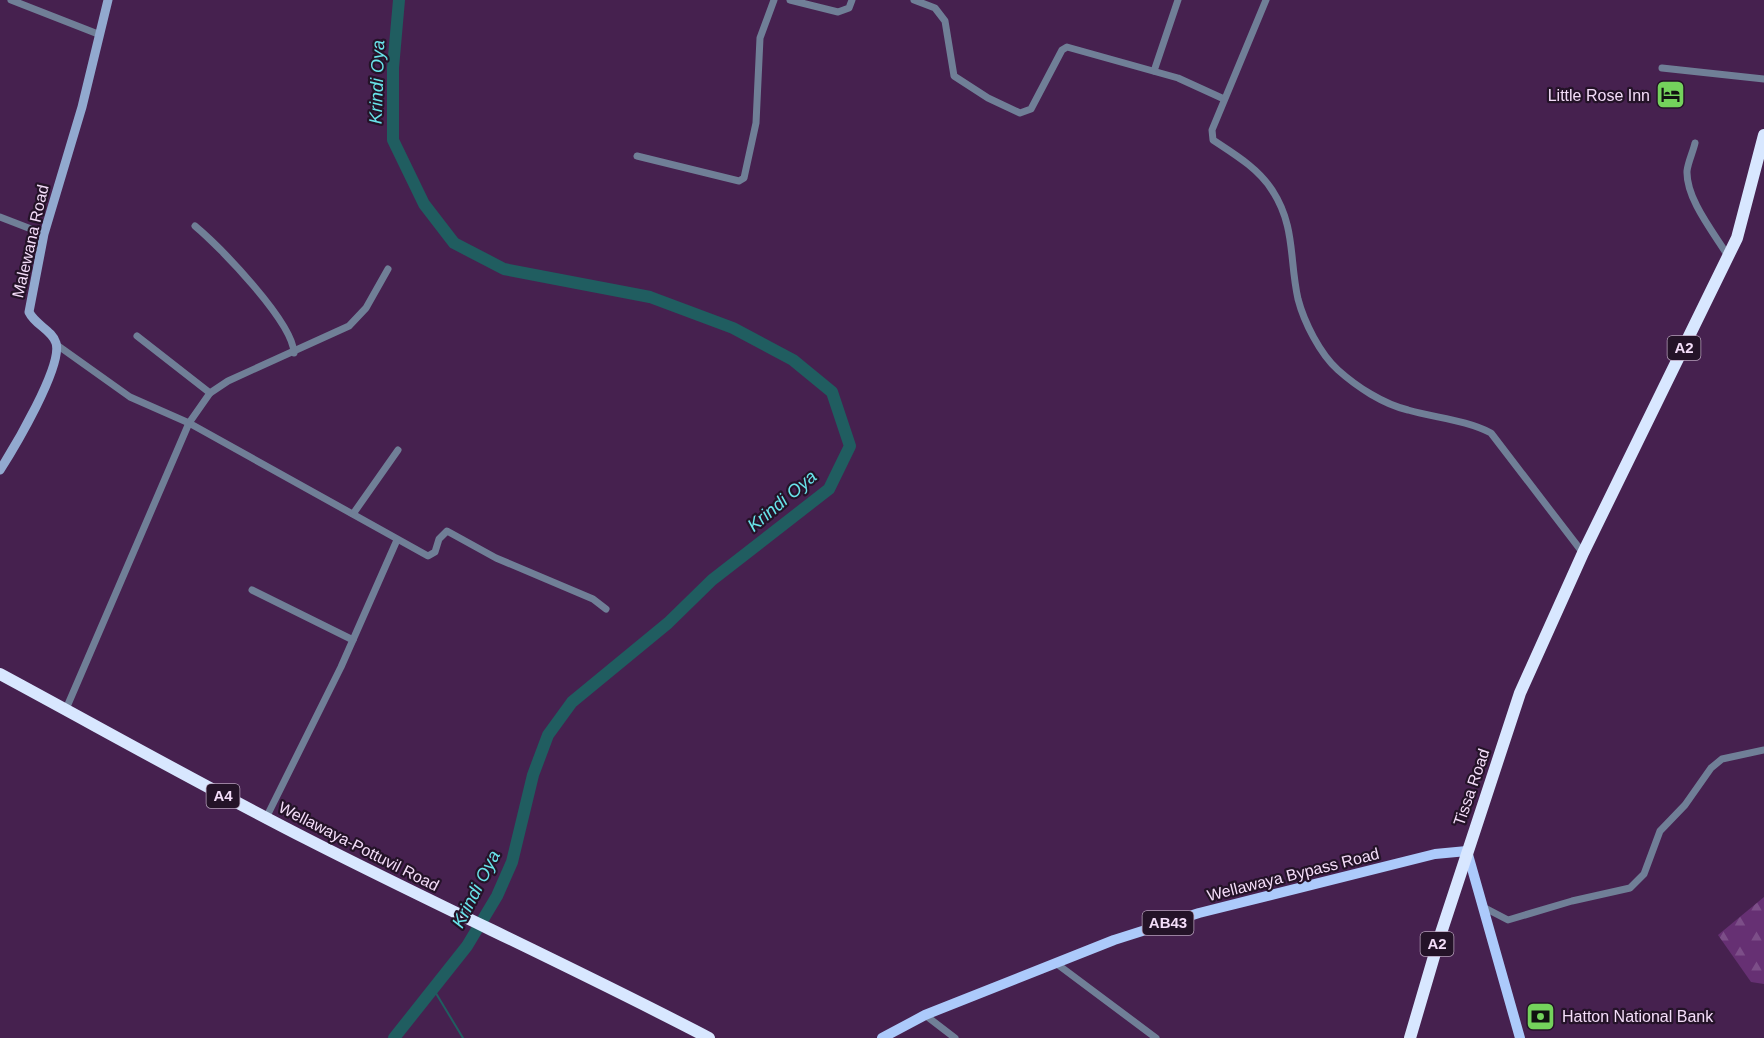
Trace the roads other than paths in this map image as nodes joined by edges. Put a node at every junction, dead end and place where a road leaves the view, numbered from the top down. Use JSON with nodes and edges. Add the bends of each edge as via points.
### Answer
{"nodes":[{"id":1,"x":11,"y":0,"type":"edge"},
{"id":2,"x":108,"y":0,"type":"edge"},
{"id":3,"x":774,"y":0,"type":"edge"},
{"id":4,"x":790,"y":0,"type":"edge"},
{"id":5,"x":852,"y":0,"type":"edge"},
{"id":6,"x":914,"y":0,"type":"edge"},
{"id":7,"x":1178,"y":0,"type":"edge"},
{"id":8,"x":1266,"y":0,"type":"edge"},
{"id":9,"x":98,"y":34,"type":"junction"},
{"id":10,"x":1662,"y":68,"type":"dead end"},
{"id":11,"x":1154,"y":71,"type":"junction"},
{"id":12,"x":1764,"y":79,"type":"edge"},
{"id":13,"x":1224,"y":99,"type":"junction"},
{"id":14,"x":1764,"y":135,"type":"edge"},
{"id":15,"x":1695,"y":143,"type":"dead end"},
{"id":16,"x":637,"y":156,"type":"dead end"},
{"id":17,"x":0,"y":217,"type":"edge"},
{"id":18,"x":195,"y":226,"type":"dead end"},
{"id":19,"x":44,"y":234,"type":"junction"},
{"id":20,"x":1728,"y":256,"type":"junction"},
{"id":21,"x":388,"y":269,"type":"dead end"},
{"id":22,"x":137,"y":336,"type":"dead end"},
{"id":23,"x":57,"y":345,"type":"junction"},
{"id":24,"x":294,"y":353,"type":"junction"},
{"id":25,"x":210,"y":393,"type":"junction"},
{"id":26,"x":189,"y":423,"type":"junction"},
{"id":27,"x":398,"y":450,"type":"dead end"},
{"id":28,"x":0,"y":470,"type":"edge"},
{"id":29,"x":353,"y":514,"type":"junction"},
{"id":30,"x":397,"y":540,"type":"junction"},
{"id":31,"x":1583,"y":553,"type":"junction"},
{"id":32,"x":252,"y":590,"type":"dead end"},
{"id":33,"x":606,"y":609,"type":"dead end"},
{"id":34,"x":353,"y":640,"type":"junction"},
{"id":35,"x":0,"y":674,"type":"edge"},
{"id":36,"x":66,"y":709,"type":"junction"},
{"id":37,"x":1764,"y":750,"type":"edge"},
{"id":38,"x":266,"y":818,"type":"junction"},
{"id":39,"x":1467,"y":851,"type":"junction"},
{"id":40,"x":1485,"y":908,"type":"junction"},
{"id":41,"x":1058,"y":964,"type":"junction"},
{"id":42,"x":925,"y":1015,"type":"junction"},
{"id":43,"x":709,"y":1038,"type":"edge"},
{"id":44,"x":882,"y":1038,"type":"edge"},
{"id":45,"x":955,"y":1038,"type":"edge"},
{"id":46,"x":1156,"y":1038,"type":"edge"},
{"id":47,"x":1410,"y":1038,"type":"edge"},
{"id":48,"x":1520,"y":1038,"type":"edge"}],
"edges":[{"from":1,"to":9,"type":"street"},
{"from":2,"to":9,"type":"street","name":"Malewana Road"},
{"from":3,"to":16,"type":"street","via":[[760,38],[756,123],[744,178],[739,181]]},
{"from":4,"to":5,"type":"street","via":[[838,12],[849,8]]},
{"from":6,"to":11,"type":"street","via":[[935,8],[945,21],[954,76],[1020,113],[1031,109],[1067,47]]},
{"from":7,"to":11,"type":"street"},
{"from":8,"to":13,"type":"street"},
{"from":9,"to":19,"type":"street","name":"Malewana Road","via":[[82,107]]},
{"from":10,"to":12,"type":"street"},
{"from":11,"to":13,"type":"street"},
{"from":13,"to":31,"type":"street","via":[[1212,130],[1213,140],[1253,168],[1271,189],[1292,237],[1298,300],[1316,342],[1336,369],[1372,395],[1406,410],[1478,426],[1491,433]]},
{"from":14,"to":20,"type":"highway","number":"A2","via":[[1737,238]]},
{"from":15,"to":20,"type":"street","via":[[1687,169],[1688,180]]},
{"from":17,"to":19,"type":"street"},
{"from":18,"to":24,"type":"street","via":[[219,246],[269,307],[294,343]]},
{"from":19,"to":23,"type":"street","name":"Malewana Road","via":[[29,312]]},
{"from":20,"to":31,"type":"highway","number":"A2"},
{"from":21,"to":24,"type":"street","via":[[366,308],[349,326]]},
{"from":22,"to":25,"type":"street"},
{"from":23,"to":26,"type":"street","via":[[130,397]]},
{"from":23,"to":28,"type":"street","via":[[53,365],[26,429]]},
{"from":24,"to":25,"type":"street","via":[[228,381]]},
{"from":25,"to":26,"type":"street"},
{"from":26,"to":29,"type":"street"},
{"from":26,"to":36,"type":"street"},
{"from":27,"to":29,"type":"street"},
{"from":29,"to":30,"type":"street"},
{"from":30,"to":33,"type":"street","via":[[431,556],[447,531],[496,558],[593,599]]},
{"from":30,"to":34,"type":"street"},
{"from":31,"to":39,"type":"highway","name":"Tissa Road","number":"A2","via":[[1520,693]]},
{"from":32,"to":34,"type":"street"},
{"from":34,"to":38,"type":"street"},
{"from":35,"to":36,"type":"highway","name":"Wellawaya-Pottuvil Road","number":"A4"},
{"from":36,"to":38,"type":"highway","name":"Wellawaya-Pottuvil Road","number":"A4"},
{"from":37,"to":40,"type":"street","via":[[1722,759],[1711,768],[1685,805],[1660,831],[1644,874],[1630,888],[1508,920]]},
{"from":38,"to":43,"type":"highway","name":"Wellawaya-Pottuvil Road","number":"A4"},
{"from":39,"to":40,"type":"main road"},
{"from":39,"to":41,"type":"main road","name":"Wellawaya Bypass Road","number":"AB43","via":[[1425,857],[1199,913],[1114,940]]},
{"from":39,"to":47,"type":"highway","name":"Tissa Road","number":"A2"},
{"from":40,"to":48,"type":"main road"},
{"from":41,"to":42,"type":"main road","name":"Wellawaya Bypass Road","number":"AB43"},
{"from":41,"to":46,"type":"street"},
{"from":42,"to":44,"type":"main road","name":"Wellawaya Bypass Road","number":"AB43"},
{"from":42,"to":45,"type":"street"}]}
